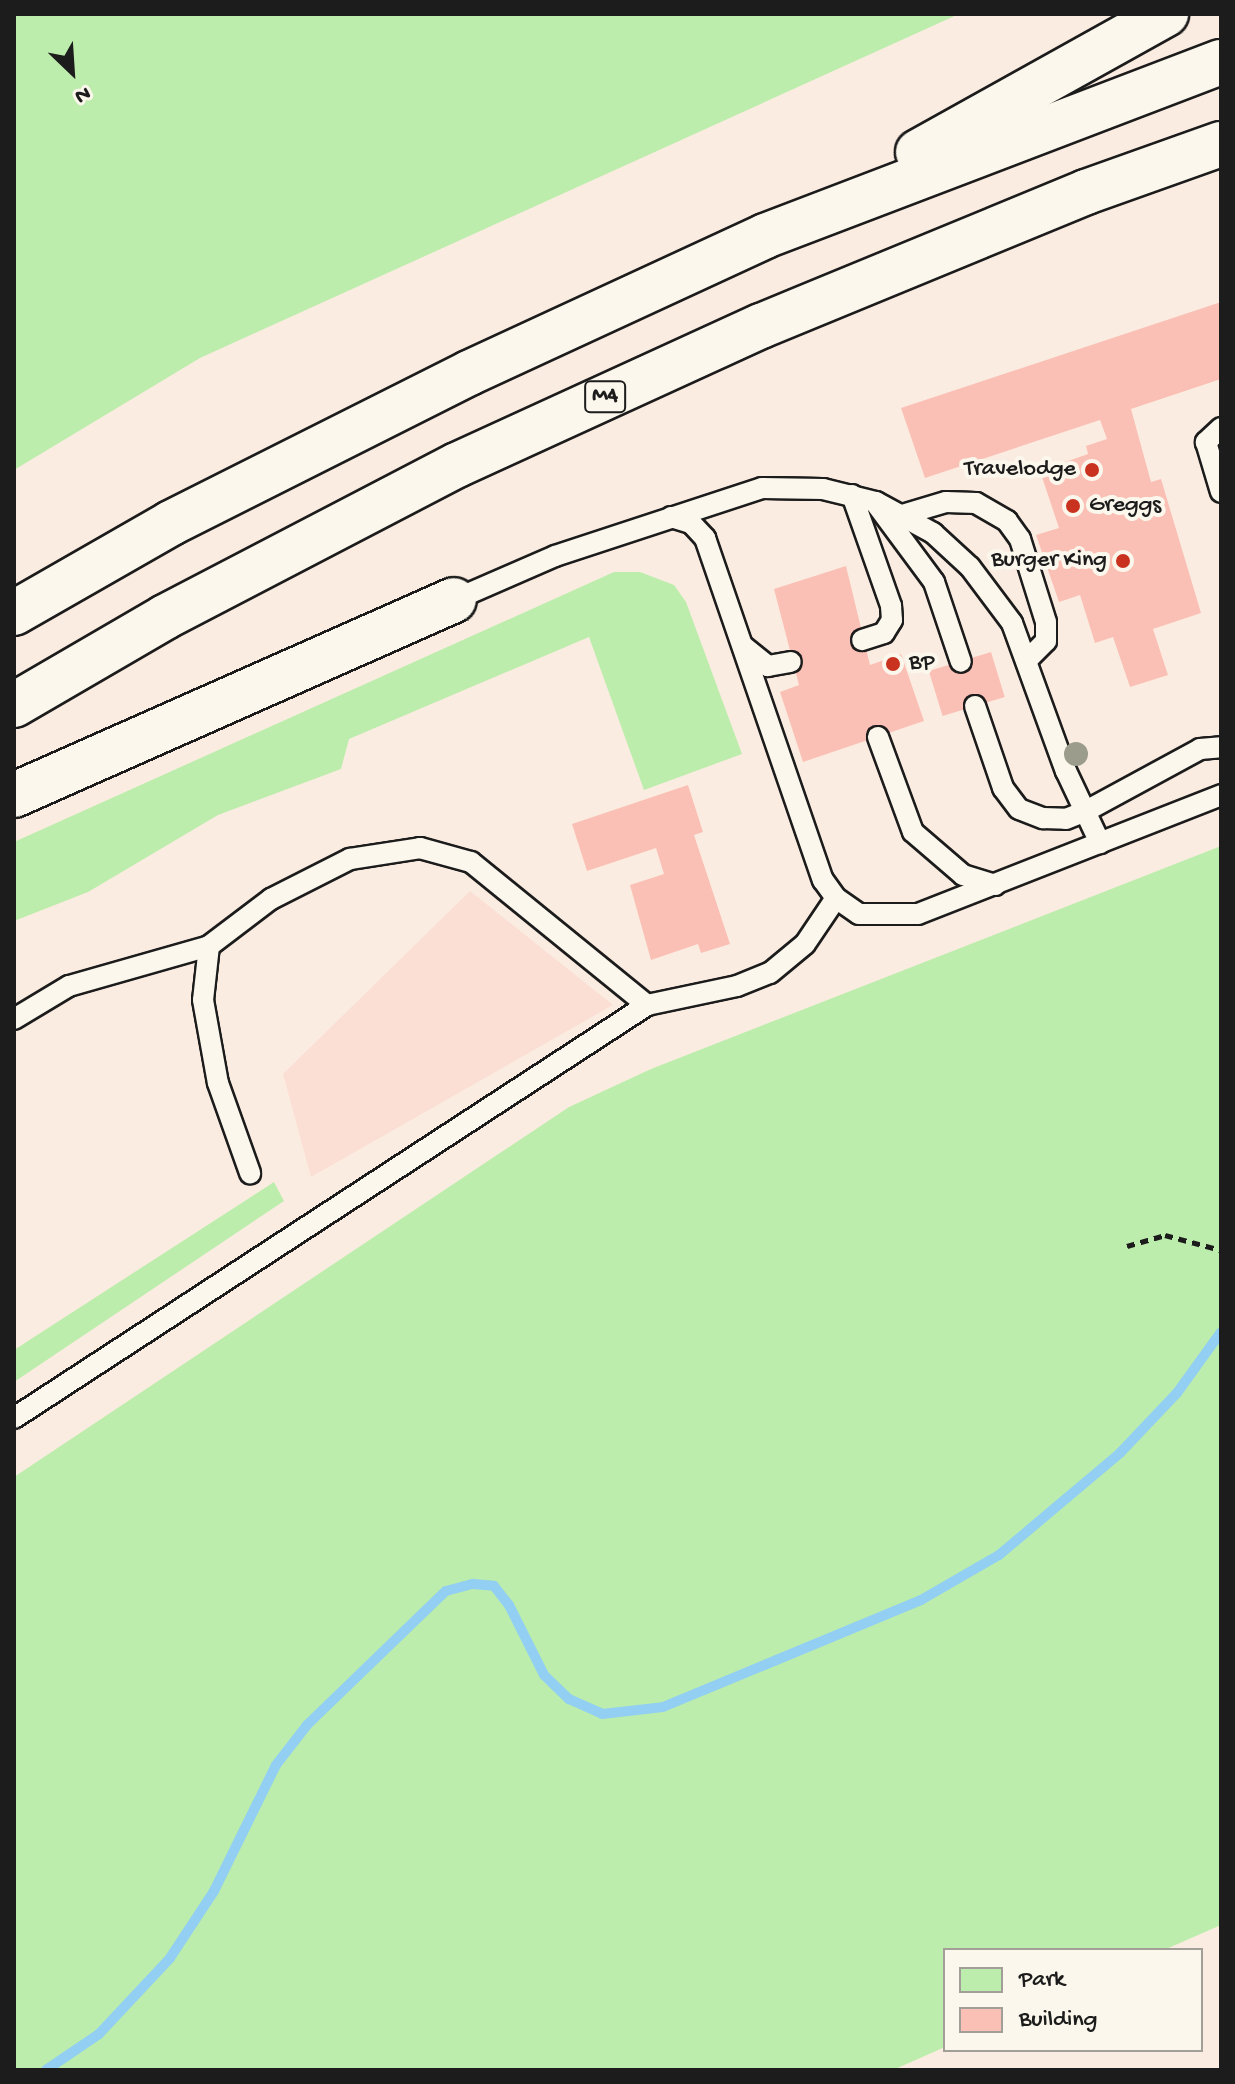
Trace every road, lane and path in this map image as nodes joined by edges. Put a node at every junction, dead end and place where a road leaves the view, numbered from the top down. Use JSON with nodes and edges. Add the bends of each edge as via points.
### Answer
{"nodes":[{"id":1,"x":1166,"y":14,"type":"edge"},
{"id":2,"x":1221,"y":62,"type":"edge"},
{"id":3,"x":1221,"y":144,"type":"edge"},
{"id":4,"x":765,"y":236,"type":"junction"},
{"id":5,"x":1221,"y":428,"type":"edge"},
{"id":6,"x":1221,"y":492,"type":"edge"},
{"id":7,"x":852,"y":495,"type":"junction"},
{"id":8,"x":876,"y":502,"type":"junction"},
{"id":9,"x":902,"y":515,"type":"junction"},
{"id":10,"x":671,"y":517,"type":"junction"},
{"id":11,"x":454,"y":600,"type":"joint"},
{"id":12,"x":14,"y":613,"type":"edge"},
{"id":13,"x":862,"y":640,"type":"dead end"},
{"id":14,"x":741,"y":643,"type":"junction"},
{"id":15,"x":1029,"y":658,"type":"junction"},
{"id":16,"x":791,"y":662,"type":"dead end"},
{"id":17,"x":961,"y":662,"type":"dead end"},
{"id":18,"x":14,"y":705,"type":"edge"},
{"id":19,"x":975,"y":706,"type":"dead end"},
{"id":20,"x":878,"y":737,"type":"dead end"},
{"id":21,"x":1221,"y":747,"type":"edge"},
{"id":22,"x":14,"y":795,"type":"edge"},
{"id":23,"x":1221,"y":795,"type":"edge"},
{"id":24,"x":1086,"y":811,"type":"junction"},
{"id":25,"x":1100,"y":843,"type":"junction"},
{"id":26,"x":996,"y":885,"type":"junction"},
{"id":27,"x":836,"y":898,"type":"junction"},
{"id":28,"x":209,"y":946,"type":"junction"},
{"id":29,"x":647,"y":1005,"type":"junction"},
{"id":30,"x":14,"y":1019,"type":"edge"},
{"id":31,"x":250,"y":1173,"type":"dead end"},
{"id":32,"x":1127,"y":1246,"type":"dead end"},
{"id":33,"x":1221,"y":1250,"type":"edge"},
{"id":34,"x":14,"y":1418,"type":"edge"}],
"edges":[{"from":1,"to":4,"type":"highway"},
{"from":2,"to":4,"type":"highway"},
{"from":3,"to":18,"type":"highway","number":"M4","via":[[1086,192],[761,326],[457,465],[165,617]]},
{"from":4,"to":12,"type":"highway","via":[[469,373],[171,523]]},
{"from":5,"to":6,"type":"lane","via":[[1206,442]]},
{"from":7,"to":8,"type":"lane"},
{"from":7,"to":10,"type":"lane","via":[[790,486],[762,488]]},
{"from":7,"to":13,"type":"lane","via":[[892,620],[884,633]]},
{"from":8,"to":9,"type":"lane"},
{"from":8,"to":17,"type":"lane","via":[[934,582]]},
{"from":9,"to":15,"type":"lane","via":[[933,533],[970,567],[1012,623]]},
{"from":9,"to":15,"type":"lane","via":[[946,502],[976,503],[1007,521],[1020,539],[1046,622],[1046,641]]},
{"from":10,"to":11,"type":"lane","via":[[555,556]]},
{"from":10,"to":14,"type":"lane","via":[[691,523],[705,538]]},
{"from":11,"to":22,"type":"highway"},
{"from":14,"to":16,"type":"lane","via":[[768,666]]},
{"from":14,"to":27,"type":"lane","via":[[823,880]]},
{"from":15,"to":24,"type":"lane","via":[[1050,730]]},
{"from":19,"to":24,"type":"lane","via":[[1003,788],[1019,809],[1066,819]]},
{"from":20,"to":26,"type":"lane","via":[[913,832],[963,875]]},
{"from":21,"to":24,"type":"lane","via":[[1200,749]]},
{"from":23,"to":25,"type":"lane"},
{"from":24,"to":25,"type":"lane"},
{"from":25,"to":26,"type":"lane"},
{"from":26,"to":27,"type":"lane","via":[[918,914],[895,916],[859,914]]},
{"from":27,"to":29,"type":"lane","via":[[805,944],[770,973],[737,986]]},
{"from":28,"to":29,"type":"lane","via":[[271,899],[350,859],[420,848],[471,862]]},
{"from":28,"to":30,"type":"lane","via":[[69,986]]},
{"from":28,"to":31,"type":"lane","via":[[203,1000],[218,1083]]},
{"from":29,"to":34,"type":"lane"},
{"from":32,"to":33,"type":"path","via":[[1165,1235]]}]}
